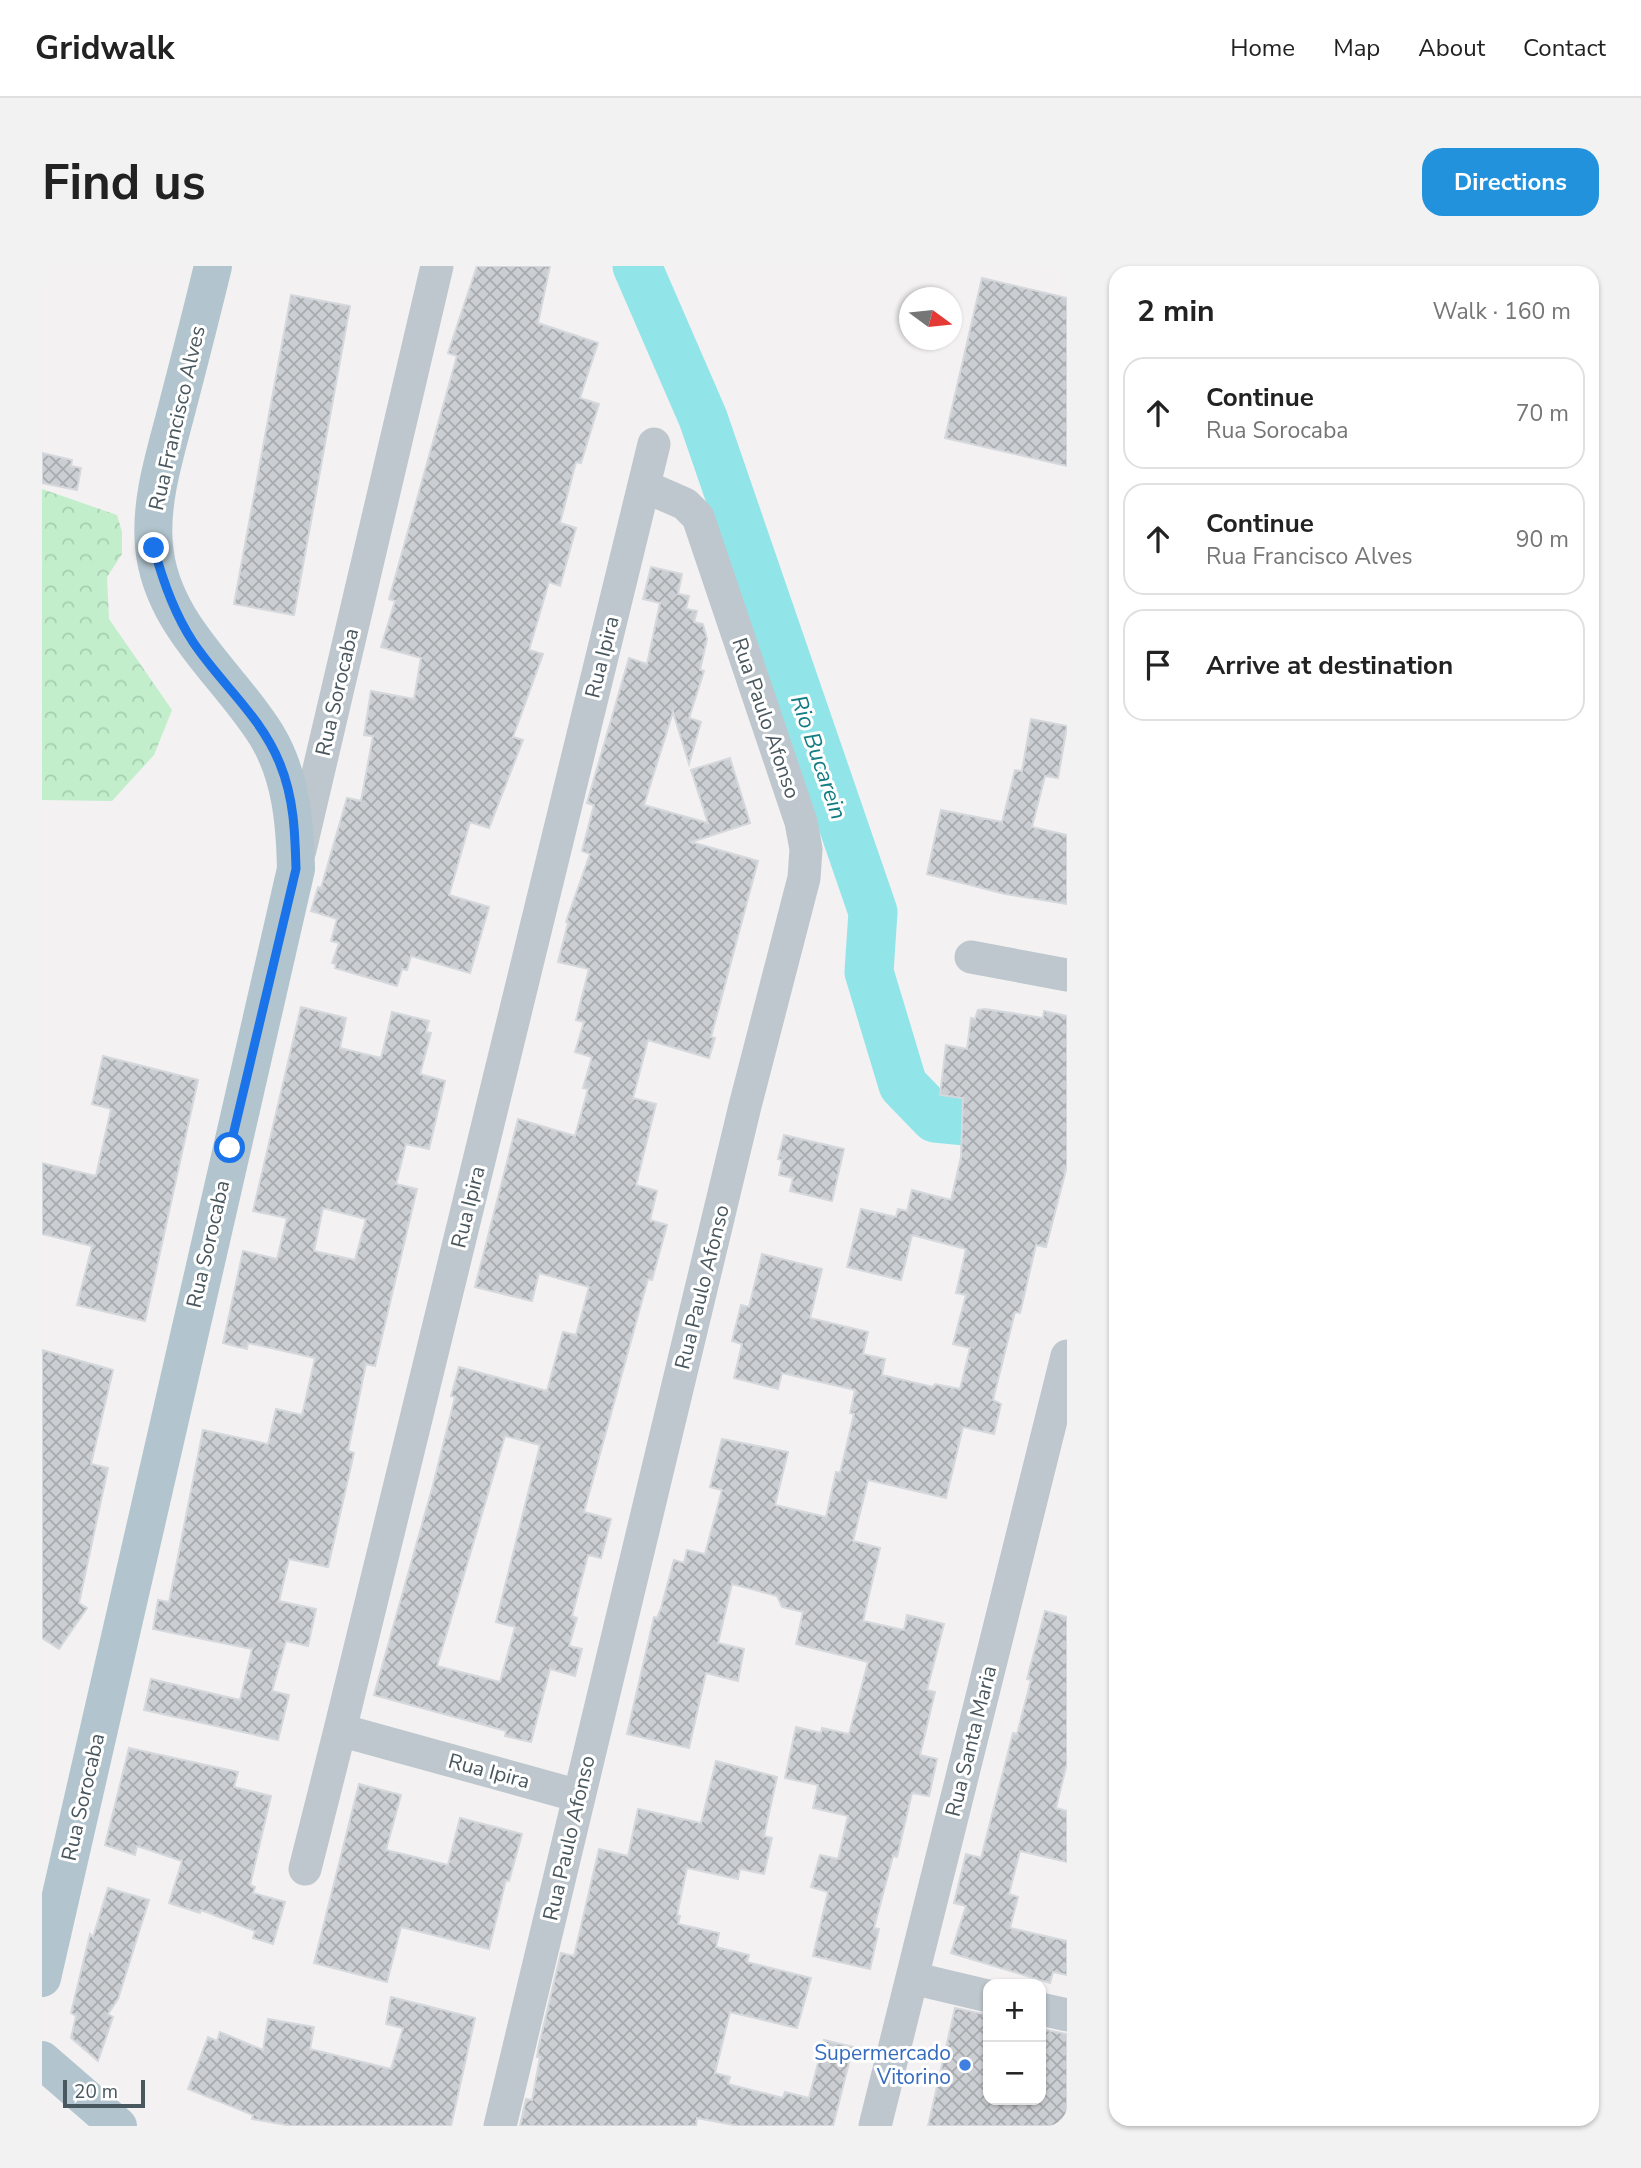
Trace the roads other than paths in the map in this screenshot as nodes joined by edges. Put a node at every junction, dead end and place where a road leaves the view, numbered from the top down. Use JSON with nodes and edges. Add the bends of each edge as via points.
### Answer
{"nodes":[{"id":1,"x":214,"y":266,"type":"edge"},
{"id":2,"x":437,"y":266,"type":"edge"},
{"id":3,"x":654,"y":444,"type":"dead end"},
{"id":4,"x":644,"y":486,"type":"junction"},
{"id":5,"x":296,"y":869,"type":"junction"},
{"id":6,"x":971,"y":957,"type":"dead end"},
{"id":7,"x":1067,"y":975,"type":"edge"},
{"id":8,"x":1067,"y":1356,"type":"edge"},
{"id":9,"x":340,"y":1730,"type":"junction"},
{"id":10,"x":579,"y":1796,"type":"junction"},
{"id":11,"x":305,"y":1868,"type":"dead end"},
{"id":12,"x":42,"y":1978,"type":"edge"},
{"id":13,"x":912,"y":1978,"type":"junction"},
{"id":14,"x":983,"y":1995,"type":"edge"},
{"id":15,"x":1046,"y":2010,"type":"edge"},
{"id":16,"x":1067,"y":2015,"type":"edge"},
{"id":17,"x":42,"y":2060,"type":"edge"},
{"id":18,"x":118,"y":2126,"type":"edge"},
{"id":19,"x":500,"y":2126,"type":"edge"},
{"id":20,"x":875,"y":2126,"type":"edge"}],
"edges":[{"from":1,"to":5,"type":"main road","name":"Rua Francisco Alves","via":[[160,477],[154,548],[177,616],[267,737],[281,764],[295,828]]},
{"from":2,"to":5,"type":"street","name":"Rua Sorocaba"},
{"from":3,"to":4,"type":"street","name":"Rua Ipira"},
{"from":4,"to":9,"type":"street","name":"Rua Ipira"},
{"from":4,"to":10,"type":"street","name":"Rua Paulo Afonso","via":[[685,504],[698,517],[801,822],[806,849],[804,878]]},
{"from":5,"to":12,"type":"main road","name":"Rua Sorocaba"},
{"from":6,"to":7,"type":"street"},
{"from":8,"to":13,"type":"street","name":"Rua Santa Maria"},
{"from":9,"to":10,"type":"street","name":"Rua Ipira"},
{"from":9,"to":11,"type":"street"},
{"from":10,"to":19,"type":"street","name":"Rua Paulo Afonso"},
{"from":13,"to":14,"type":"street"},
{"from":13,"to":20,"type":"street","name":"Rua Santa Maria"},
{"from":15,"to":16,"type":"street"},
{"from":17,"to":18,"type":"main road"}]}
